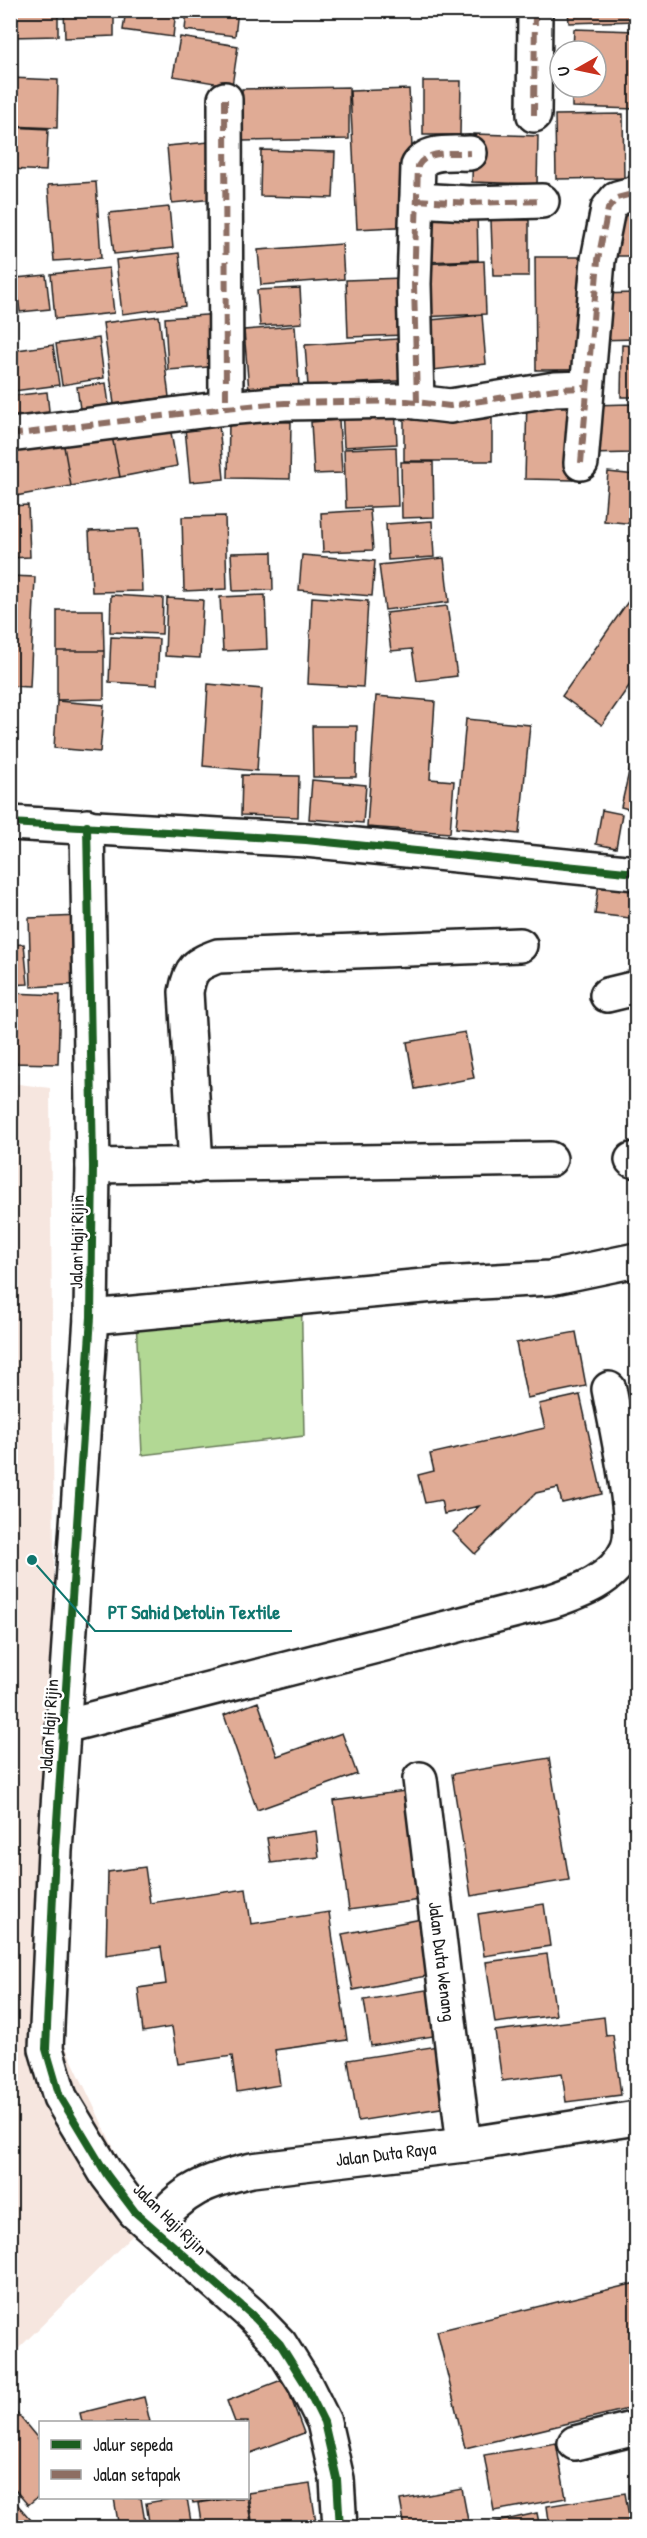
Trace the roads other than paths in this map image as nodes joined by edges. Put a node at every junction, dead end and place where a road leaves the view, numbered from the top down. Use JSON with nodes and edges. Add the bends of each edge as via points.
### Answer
{"nodes":[{"id":1,"x":535,"y":10,"type":"edge"},
{"id":2,"x":225,"y":99,"type":"dead end"},
{"id":3,"x":534,"y":115,"type":"dead end"},
{"id":4,"x":470,"y":153,"type":"dead end"},
{"id":5,"x":636,"y":193,"type":"edge"},
{"id":6,"x":417,"y":200,"type":"junction"},
{"id":7,"x":542,"y":201,"type":"dead end"},
{"id":8,"x":586,"y":388,"type":"junction"},
{"id":9,"x":417,"y":402,"type":"junction"},
{"id":10,"x":226,"y":408,"type":"junction"},
{"id":11,"x":10,"y":435,"type":"edge"},
{"id":12,"x":581,"y":463,"type":"dead end"},
{"id":13,"x":10,"y":823,"type":"edge"},
{"id":14,"x":87,"y":826,"type":"junction"},
{"id":15,"x":636,"y":873,"type":"edge"},
{"id":16,"x":520,"y":945,"type":"dead end"},
{"id":17,"x":550,"y":1159,"type":"dead end"},
{"id":18,"x":93,"y":1166,"type":"junction"},
{"id":19,"x":196,"y":1166,"type":"junction"},
{"id":20,"x":636,"y":1260,"type":"edge"},
{"id":21,"x":91,"y":1317,"type":"junction"},
{"id":22,"x":609,"y":1389,"type":"dead end"},
{"id":23,"x":64,"y":1726,"type":"junction"},
{"id":24,"x":420,"y":1779,"type":"dead end"},
{"id":25,"x":636,"y":2118,"type":"edge"},
{"id":26,"x":464,"y":2145,"type":"junction"},
{"id":27,"x":154,"y":2228,"type":"junction"},
{"id":28,"x":636,"y":2428,"type":"edge"},
{"id":29,"x":575,"y":2443,"type":"dead end"},
{"id":30,"x":340,"y":2528,"type":"edge"}],
"edges":[{"from":1,"to":3,"type":"street"},
{"from":2,"to":10,"type":"street"},
{"from":4,"to":6,"type":"street","via":[[434,154],[422,160],[418,166]]},
{"from":5,"to":8,"type":"street","via":[[617,198],[608,209],[598,260]]},
{"from":6,"to":7,"type":"street"},
{"from":6,"to":9,"type":"street"},
{"from":8,"to":9,"type":"street","via":[[530,392],[450,406]]},
{"from":8,"to":12,"type":"street"},
{"from":9,"to":10,"type":"street","via":[[285,403]]},
{"from":10,"to":11,"type":"street"},
{"from":13,"to":14,"type":"street"},
{"from":14,"to":15,"type":"street","via":[[306,840]]},
{"from":14,"to":18,"type":"street","name":"Jalan Haji Rijin"},
{"from":16,"to":19,"type":"street","via":[[218,956],[198,963],[186,992]]},
{"from":17,"to":19,"type":"street"},
{"from":18,"to":19,"type":"street"},
{"from":18,"to":21,"type":"street","name":"Jalan Haji Rijin"},
{"from":20,"to":21,"type":"street","via":[[550,1278]]},
{"from":21,"to":23,"type":"street","name":"Jalan Haji Rijin"},
{"from":22,"to":23,"type":"street","via":[[631,1520],[627,1549],[613,1570],[588,1588],[552,1601]]},
{"from":23,"to":27,"type":"street","name":"Jalan Haji Rijin","via":[[46,2049],[60,2097],[81,2134],[135,2212]]},
{"from":24,"to":26,"type":"street","name":"Jalan Duta Wenang"},
{"from":25,"to":26,"type":"street","name":"Jalan Duta Raya"},
{"from":26,"to":27,"type":"street","name":"Jalan Duta Raya","via":[[225,2176],[177,2199]]},
{"from":27,"to":30,"type":"street","name":"Jalan Haji Rijin","via":[[273,2337],[305,2384],[324,2422],[336,2479]]},
{"from":28,"to":29,"type":"street"}]}
